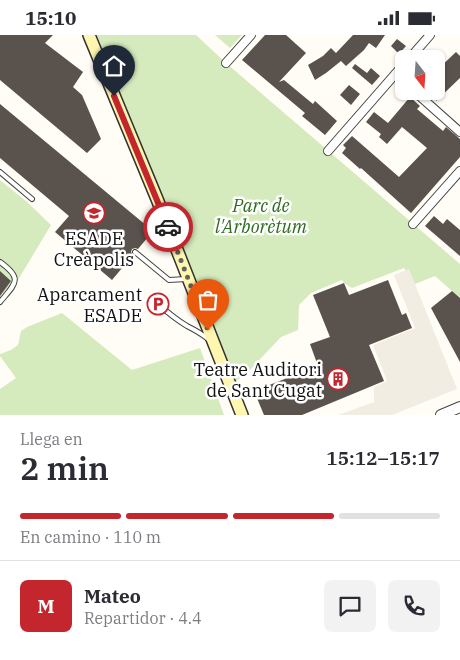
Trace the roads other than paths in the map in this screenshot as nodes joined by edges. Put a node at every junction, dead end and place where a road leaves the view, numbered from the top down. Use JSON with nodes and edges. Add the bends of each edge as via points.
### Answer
{"nodes":[{"id":1,"x":89,"y":35,"type":"edge"},
{"id":2,"x":251,"y":35,"type":"edge"},
{"id":3,"x":430,"y":35,"type":"edge"},
{"id":4,"x":417,"y":50,"type":"edge"},
{"id":5,"x":226,"y":63,"type":"dead end"},
{"id":6,"x":395,"y":74,"type":"edge"},
{"id":7,"x":424,"y":100,"type":"edge"},
{"id":8,"x":460,"y":131,"type":"edge"},
{"id":9,"x":328,"y":151,"type":"dead end"},
{"id":10,"x":460,"y":171,"type":"edge"},
{"id":11,"x":0,"y":172,"type":"edge"},
{"id":12,"x":32,"y":199,"type":"dead end"},
{"id":13,"x":413,"y":224,"type":"dead end"},
{"id":14,"x":135,"y":253,"type":"dead end"},
{"id":15,"x":0,"y":262,"type":"edge"},
{"id":16,"x":188,"y":279,"type":"junction"},
{"id":17,"x":0,"y":302,"type":"edge"},
{"id":18,"x":158,"y":304,"type":"dead end"},
{"id":19,"x":218,"y":353,"type":"junction"},
{"id":20,"x":460,"y":407,"type":"edge"},
{"id":21,"x":242,"y":415,"type":"edge"},
{"id":22,"x":441,"y":415,"type":"edge"}],
"edges":[{"from":1,"to":16,"type":"main road"},
{"from":2,"to":5,"type":"street"},
{"from":3,"to":4,"type":"street"},
{"from":6,"to":9,"type":"street"},
{"from":7,"to":8,"type":"street"},
{"from":10,"to":13,"type":"street"},
{"from":11,"to":12,"type":"lane"},
{"from":14,"to":16,"type":"lane","via":[[169,280]]},
{"from":15,"to":17,"type":"lane","via":[[15,278],[15,285]]},
{"from":16,"to":19,"type":"main road"},
{"from":18,"to":19,"type":"lane","via":[[202,333]]},
{"from":19,"to":21,"type":"main road"},
{"from":20,"to":22,"type":"street"}]}
